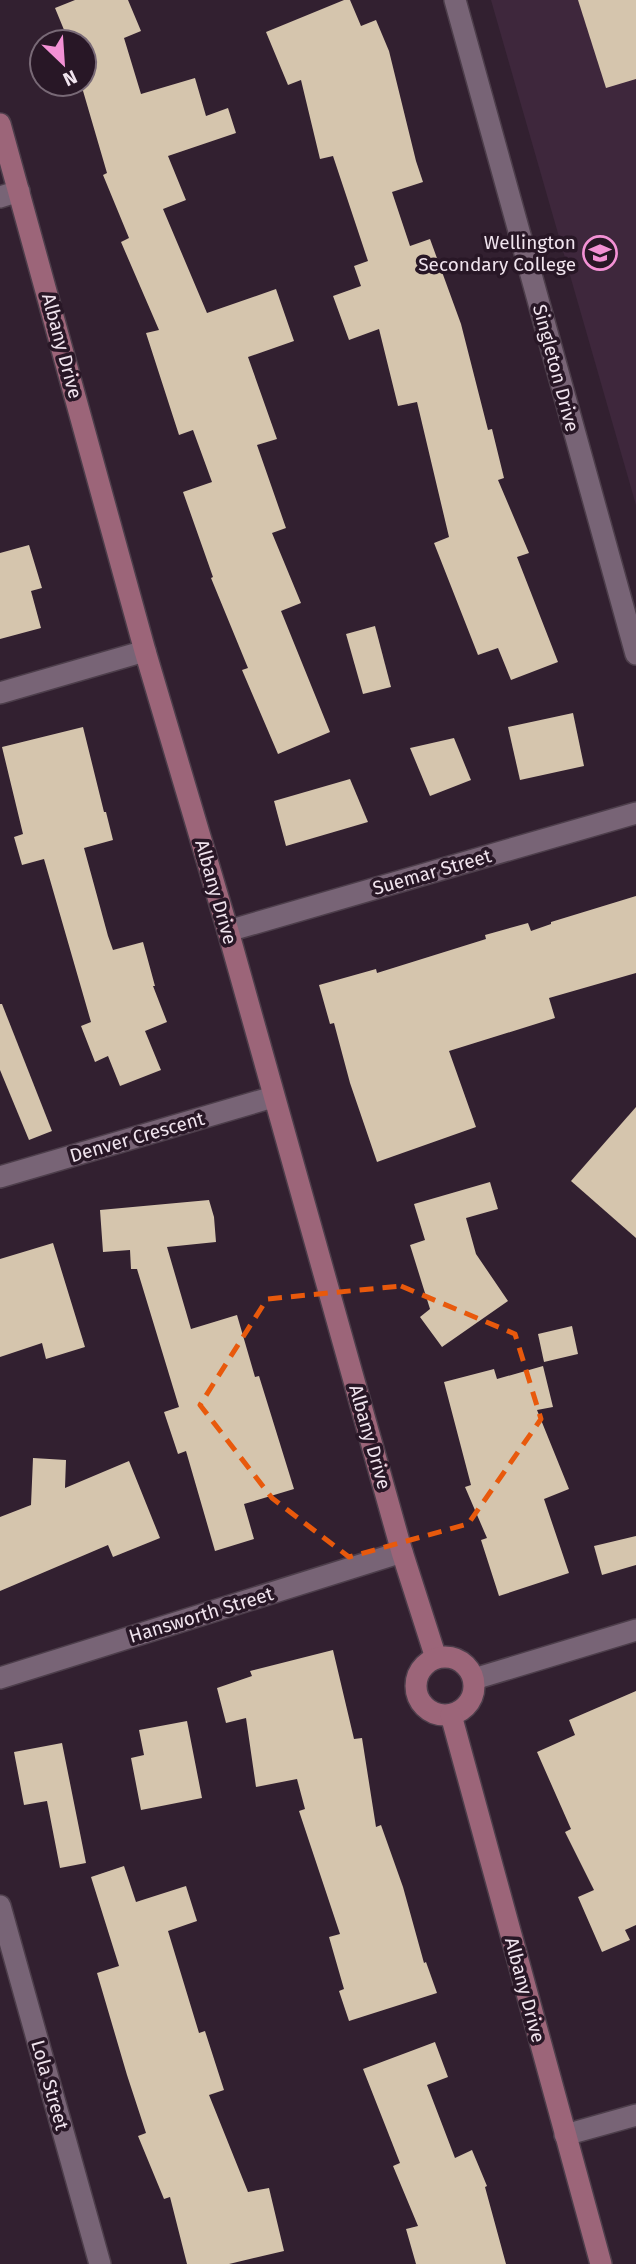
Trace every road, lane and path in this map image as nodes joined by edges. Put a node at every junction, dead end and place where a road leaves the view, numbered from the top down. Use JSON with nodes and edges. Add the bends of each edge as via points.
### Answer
{"nodes":[{"id":1,"x":455,"y":0,"type":"edge"},
{"id":2,"x":0,"y":124,"type":"edge"},
{"id":3,"x":10,"y":194,"type":"edge"},
{"id":4,"x":145,"y":651,"type":"junction"},
{"id":5,"x":636,"y":654,"type":"edge"},
{"id":6,"x":0,"y":693,"type":"edge"},
{"id":7,"x":636,"y":813,"type":"edge"},
{"id":8,"x":228,"y":931,"type":"junction"},
{"id":9,"x":273,"y":1097,"type":"junction"},
{"id":10,"x":0,"y":1177,"type":"edge"},
{"id":11,"x":402,"y":1552,"type":"junction"},
{"id":12,"x":636,"y":1630,"type":"edge"},
{"id":13,"x":436,"y":1658,"type":"junction"},
{"id":14,"x":0,"y":1678,"type":"edge"},
{"id":15,"x":474,"y":1679,"type":"junction"},
{"id":16,"x":451,"y":1715,"type":"junction"},
{"id":17,"x":0,"y":1906,"type":"edge"},
{"id":18,"x":636,"y":2115,"type":"edge"},
{"id":19,"x":565,"y":2135,"type":"junction"},
{"id":20,"x":100,"y":2264,"type":"edge"},
{"id":21,"x":601,"y":2264,"type":"edge"}],
"edges":[{"from":1,"to":5,"type":"street","name":"Singleton Drive"},
{"from":2,"to":3,"type":"street","name":"Albany Drive"},
{"from":3,"to":4,"type":"street","name":"Albany Drive"},
{"from":4,"to":6,"type":"street"},
{"from":4,"to":8,"type":"street","name":"Albany Drive"},
{"from":7,"to":8,"type":"street","name":"Suemar Street"},
{"from":8,"to":9,"type":"street","name":"Albany Drive"},
{"from":9,"to":10,"type":"street","name":"Denver Crescent"},
{"from":9,"to":11,"type":"street","name":"Albany Drive"},
{"from":11,"to":13,"type":"street","name":"Albany Drive"},
{"from":11,"to":14,"type":"street","name":"Hansworth Street"},
{"from":12,"to":15,"type":"street"},
{"from":13,"to":15,"type":"street","via":[[455,1659]]},
{"from":13,"to":16,"type":"street","via":[[421,1670],[416,1689],[424,1707],[442,1716]]},
{"from":15,"to":16,"type":"street","via":[[468,1706]]},
{"from":16,"to":19,"type":"street","name":"Albany Drive"},
{"from":17,"to":20,"type":"street","name":"Lola Street"},
{"from":18,"to":19,"type":"street"},
{"from":19,"to":21,"type":"street","name":"Albany Drive"}]}
